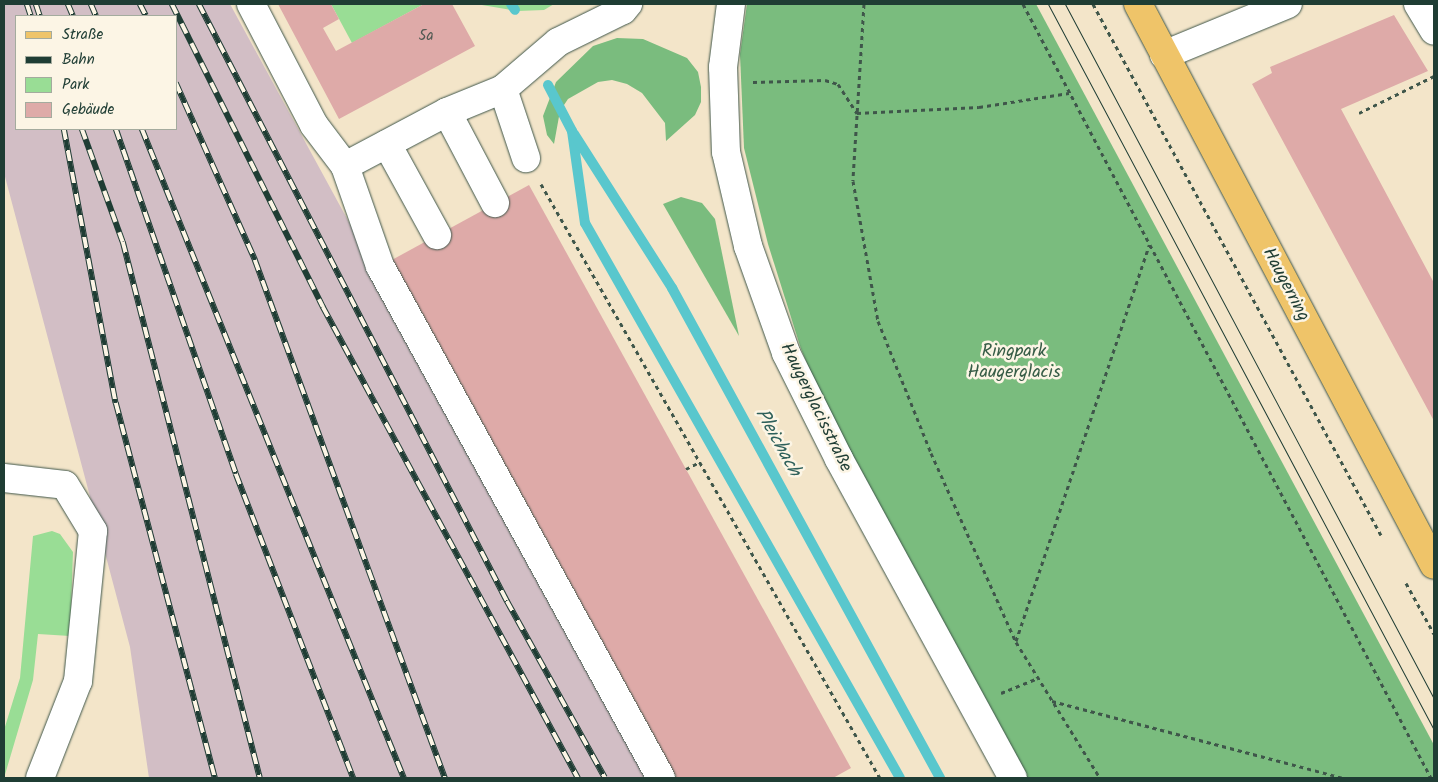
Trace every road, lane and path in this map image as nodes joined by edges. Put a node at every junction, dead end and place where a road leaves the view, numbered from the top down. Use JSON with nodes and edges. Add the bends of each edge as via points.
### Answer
{"nodes":[{"id":1,"x":251,"y":4,"type":"edge"},
{"id":2,"x":731,"y":4,"type":"edge"},
{"id":3,"x":864,"y":4,"type":"edge"},
{"id":4,"x":1023,"y":4,"type":"edge"},
{"id":5,"x":1093,"y":4,"type":"edge"},
{"id":6,"x":1138,"y":4,"type":"edge"},
{"id":7,"x":1288,"y":4,"type":"edge"},
{"id":8,"x":1418,"y":4,"type":"edge"},
{"id":9,"x":626,"y":7,"type":"edge"},
{"id":10,"x":1434,"y":31,"type":"edge"},
{"id":11,"x":1164,"y":55,"type":"junction"},
{"id":12,"x":724,"y":56,"type":"junction"},
{"id":13,"x":1434,"y":76,"type":"edge"},
{"id":14,"x":503,"y":89,"type":"junction"},
{"id":15,"x":1069,"y":93,"type":"junction"},
{"id":16,"x":447,"y":112,"type":"junction"},
{"id":17,"x":857,"y":113,"type":"junction"},
{"id":18,"x":1360,"y":113,"type":"dead end"},
{"id":19,"x":387,"y":144,"type":"junction"},
{"id":20,"x":526,"y":158,"type":"joint"},
{"id":21,"x":345,"y":166,"type":"junction"},
{"id":22,"x":495,"y":203,"type":"dead end"},
{"id":23,"x":437,"y":235,"type":"dead end"},
{"id":24,"x":1149,"y":245,"type":"junction"},
{"id":25,"x":700,"y":462,"type":"junction"},
{"id":26,"x":686,"y":469,"type":"dead end"},
{"id":27,"x":4,"y":478,"type":"edge"},
{"id":28,"x":1382,"y":539,"type":"dead end"},
{"id":29,"x":1434,"y":565,"type":"edge"},
{"id":30,"x":1401,"y":573,"type":"dead end"},
{"id":31,"x":1434,"y":634,"type":"edge"},
{"id":32,"x":1016,"y":642,"type":"junction"},
{"id":33,"x":1038,"y":678,"type":"junction"},
{"id":34,"x":1051,"y":701,"type":"junction"},
{"id":35,"x":972,"y":704,"type":"junction"},
{"id":36,"x":40,"y":778,"type":"edge"},
{"id":37,"x":661,"y":778,"type":"edge"},
{"id":38,"x":880,"y":778,"type":"edge"},
{"id":39,"x":1013,"y":778,"type":"edge"},
{"id":40,"x":1100,"y":778,"type":"edge"},
{"id":41,"x":1343,"y":778,"type":"edge"},
{"id":42,"x":1432,"y":778,"type":"edge"}],
"edges":[{"from":1,"to":21,"type":"street","via":[[314,125]]},
{"from":2,"to":12,"type":"street","name":"Haugerglacisstraße"},
{"from":3,"to":17,"type":"path"},
{"from":4,"to":15,"type":"path"},
{"from":5,"to":28,"type":"path"},
{"from":6,"to":11,"type":"main road","name":"Haugerring"},
{"from":7,"to":11,"type":"street"},
{"from":8,"to":10,"type":"street"},
{"from":9,"to":14,"type":"street","via":[[558,42]]},
{"from":11,"to":29,"type":"main road","name":"Haugerring"},
{"from":12,"to":17,"type":"path","via":[[737,74],[759,84],[825,80],[838,84]]},
{"from":12,"to":35,"type":"street","name":"Haugerglacisstraße","via":[[726,152],[748,246],[786,353],[839,459]]},
{"from":13,"to":18,"type":"path"},
{"from":14,"to":16,"type":"street"},
{"from":14,"to":20,"type":"street"},
{"from":15,"to":17,"type":"path","via":[[978,107]]},
{"from":15,"to":24,"type":"path"},
{"from":16,"to":19,"type":"street"},
{"from":16,"to":22,"type":"street"},
{"from":17,"to":32,"type":"path","via":[[853,181],[878,321],[932,453]]},
{"from":19,"to":21,"type":"street"},
{"from":19,"to":23,"type":"street"},
{"from":20,"to":25,"type":"path"},
{"from":21,"to":37,"type":"street","via":[[380,266]]},
{"from":24,"to":32,"type":"path"},
{"from":24,"to":42,"type":"path"},
{"from":25,"to":26,"type":"path"},
{"from":25,"to":38,"type":"path"},
{"from":27,"to":36,"type":"street","via":[[65,485],[93,531],[78,681]]},
{"from":30,"to":31,"type":"path"},
{"from":32,"to":33,"type":"path"},
{"from":33,"to":34,"type":"path"},
{"from":33,"to":35,"type":"path"},
{"from":34,"to":40,"type":"path"},
{"from":34,"to":41,"type":"path"},
{"from":35,"to":39,"type":"street","name":"Haugerglacisstraße"}]}
